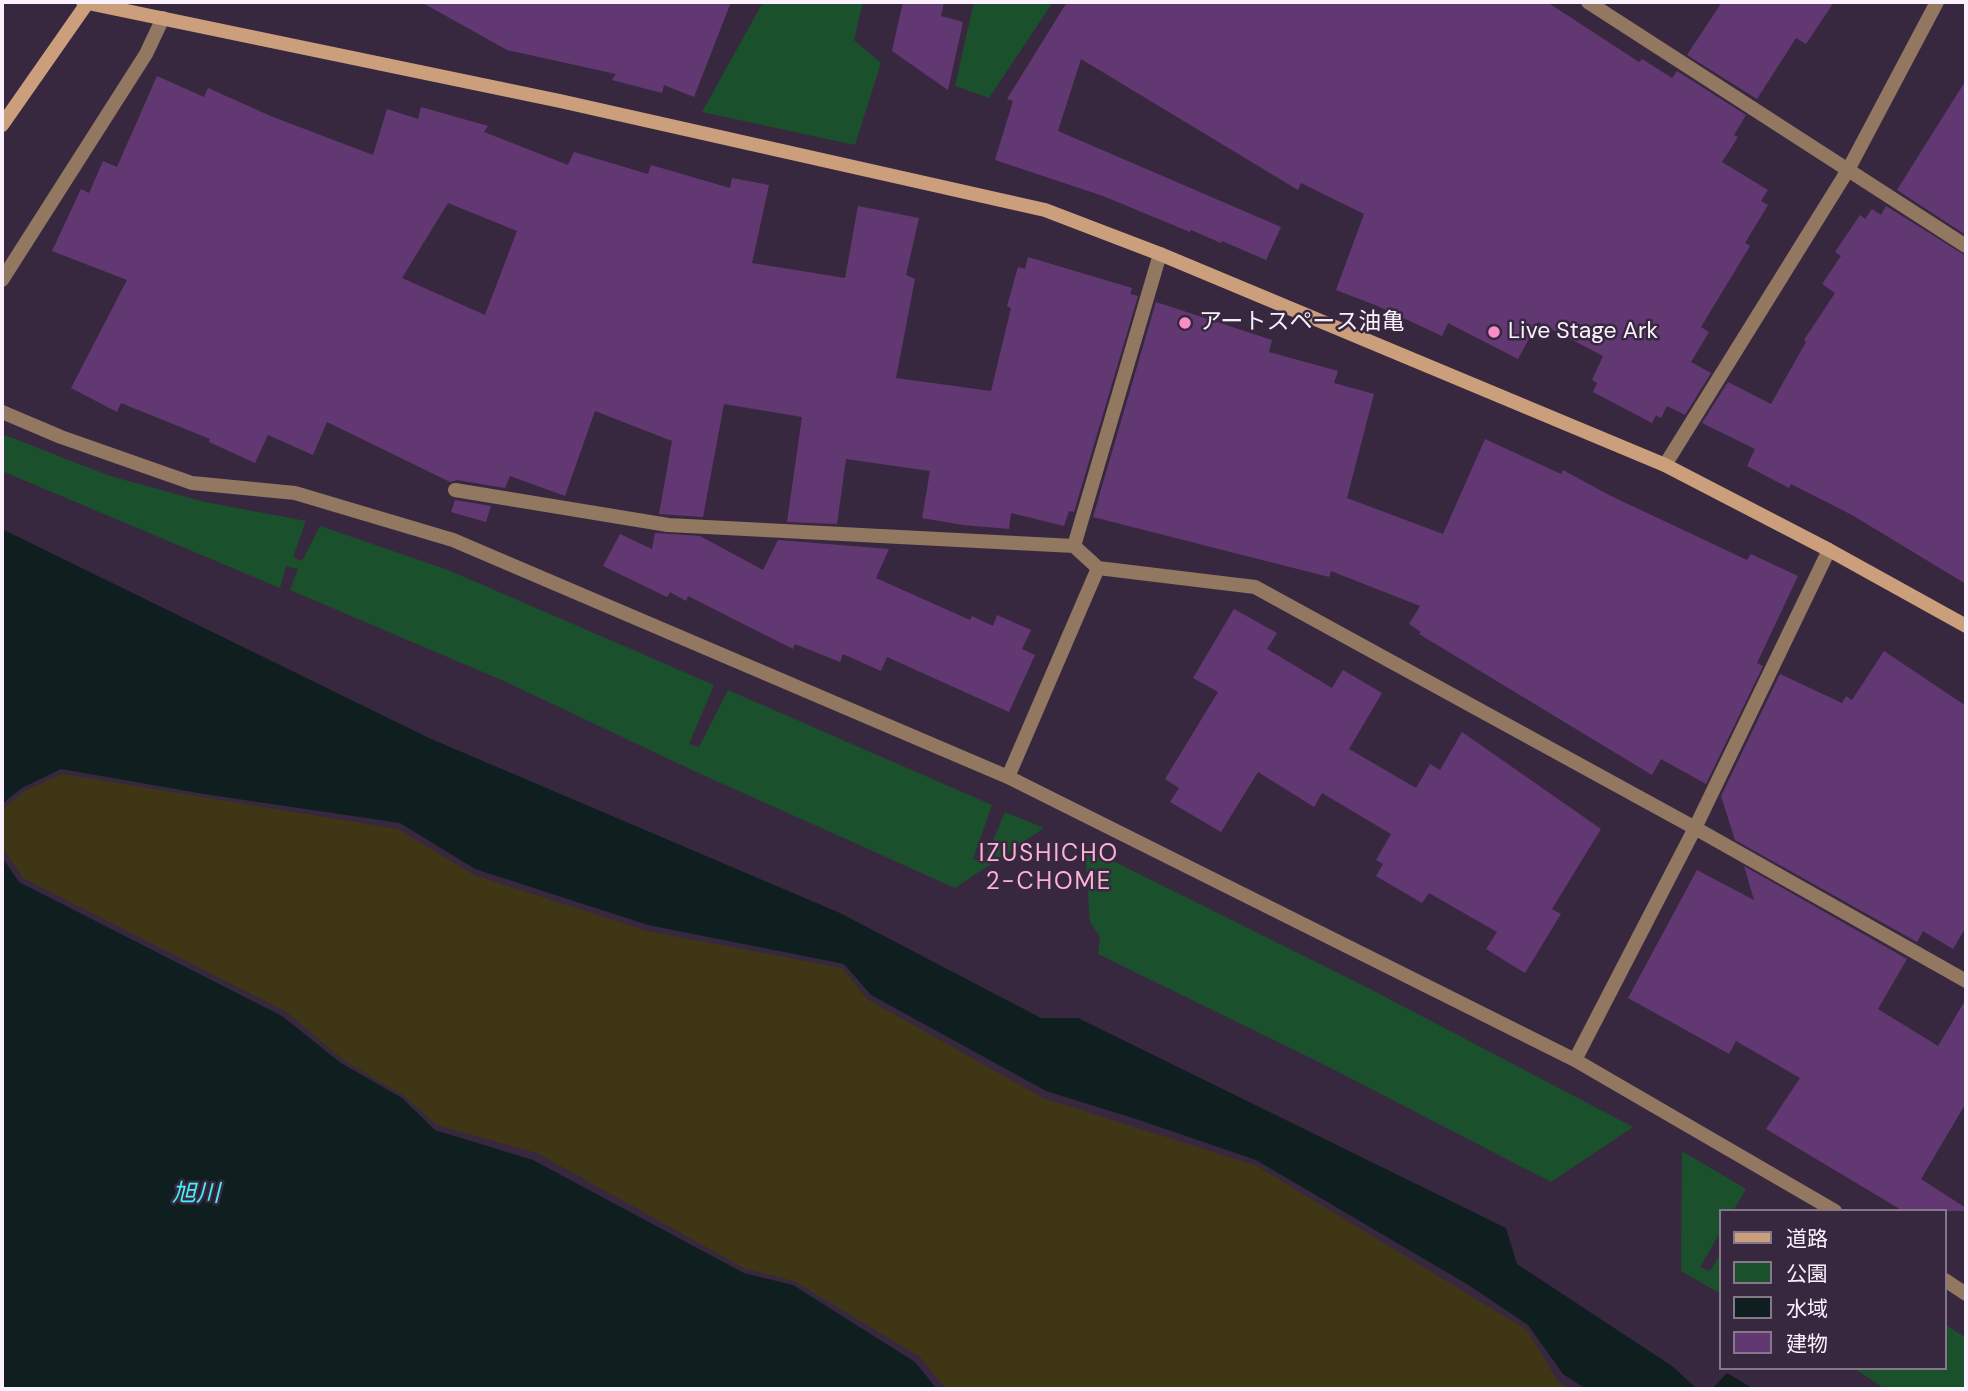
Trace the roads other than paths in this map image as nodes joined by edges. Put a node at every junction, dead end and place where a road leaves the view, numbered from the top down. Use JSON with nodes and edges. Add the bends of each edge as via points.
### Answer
{"nodes":[{"id":1,"x":86,"y":2,"type":"edge"},
{"id":2,"x":1588,"y":2,"type":"edge"},
{"id":3,"x":1937,"y":2,"type":"edge"},
{"id":4,"x":163,"y":18,"type":"junction"},
{"id":5,"x":2,"y":125,"type":"edge"},
{"id":6,"x":1848,"y":170,"type":"junction"},
{"id":7,"x":1966,"y":246,"type":"edge"},
{"id":8,"x":1160,"y":254,"type":"junction"},
{"id":9,"x":7,"y":261,"type":"edge"},
{"id":10,"x":2,"y":281,"type":"edge"},
{"id":11,"x":2,"y":412,"type":"edge"},
{"id":12,"x":1665,"y":465,"type":"junction"},
{"id":13,"x":455,"y":490,"type":"dead end"},
{"id":14,"x":1074,"y":546,"type":"junction"},
{"id":15,"x":1829,"y":550,"type":"junction"},
{"id":16,"x":1098,"y":568,"type":"junction"},
{"id":17,"x":1966,"y":626,"type":"edge"},
{"id":18,"x":1008,"y":777,"type":"junction"},
{"id":19,"x":1695,"y":828,"type":"junction"},
{"id":20,"x":1966,"y":981,"type":"edge"},
{"id":21,"x":1575,"y":1060,"type":"junction"},
{"id":22,"x":1832,"y":1209,"type":"edge"},
{"id":23,"x":1947,"y":1281,"type":"edge"},
{"id":24,"x":1966,"y":1294,"type":"edge"}],
"edges":[{"from":1,"to":4,"type":"street"},
{"from":1,"to":5,"type":"street"},
{"from":2,"to":6,"type":"street"},
{"from":3,"to":6,"type":"street"},
{"from":4,"to":8,"type":"street","via":[[1045,210]]},
{"from":4,"to":9,"type":"street","via":[[146,54]]},
{"from":6,"to":7,"type":"street"},
{"from":6,"to":12,"type":"street"},
{"from":8,"to":12,"type":"street"},
{"from":8,"to":14,"type":"street"},
{"from":9,"to":10,"type":"street"},
{"from":11,"to":18,"type":"street","via":[[192,483],[295,493],[453,540]]},
{"from":12,"to":15,"type":"street"},
{"from":13,"to":14,"type":"street","via":[[668,525]]},
{"from":14,"to":16,"type":"street"},
{"from":15,"to":17,"type":"street"},
{"from":15,"to":19,"type":"street"},
{"from":16,"to":18,"type":"street"},
{"from":16,"to":19,"type":"street","via":[[1255,587]]},
{"from":18,"to":21,"type":"street"},
{"from":19,"to":20,"type":"street"},
{"from":19,"to":21,"type":"street"},
{"from":21,"to":22,"type":"street"},
{"from":23,"to":24,"type":"street"}]}
